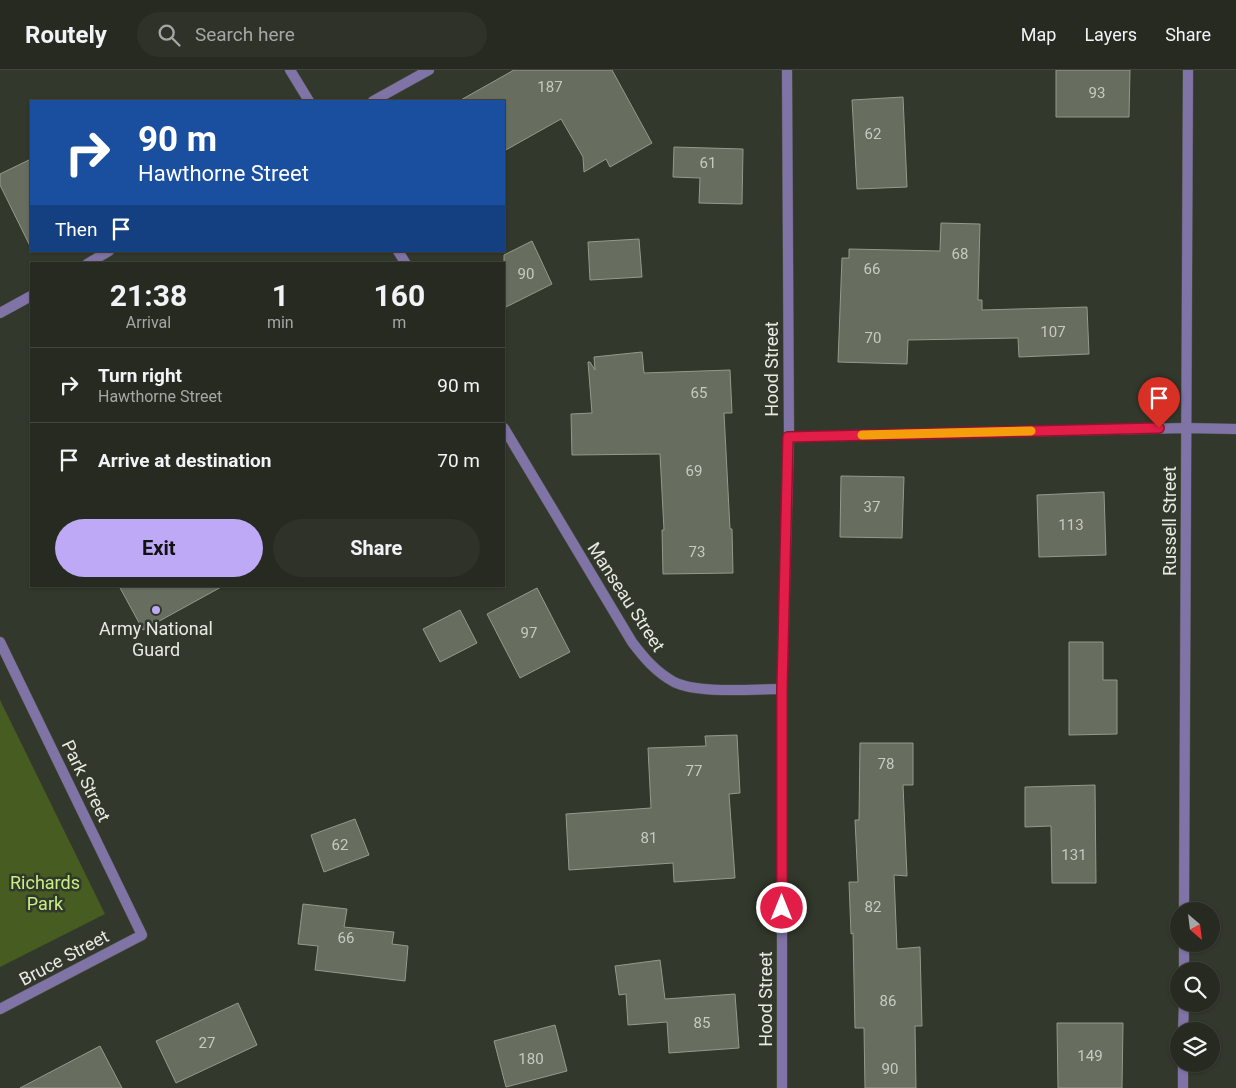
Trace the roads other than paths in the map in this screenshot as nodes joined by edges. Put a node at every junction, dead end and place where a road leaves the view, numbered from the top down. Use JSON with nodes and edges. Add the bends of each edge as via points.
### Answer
{"nodes":[{"id":1,"x":290,"y":70,"type":"edge"},
{"id":2,"x":429,"y":70,"type":"edge"},
{"id":3,"x":787,"y":70,"type":"edge"},
{"id":4,"x":1188,"y":70,"type":"edge"},
{"id":5,"x":308,"y":100,"type":"edge"},
{"id":6,"x":376,"y":100,"type":"edge"},
{"id":7,"x":107,"y":252,"type":"edge"},
{"id":8,"x":90,"y":262,"type":"edge"},
{"id":9,"x":30,"y":297,"type":"edge"},
{"id":10,"x":0,"y":313,"type":"edge"},
{"id":11,"x":1186,"y":428,"type":"junction"},
{"id":12,"x":1236,"y":428,"type":"edge"},
{"id":13,"x":505,"y":430,"type":"edge"},
{"id":14,"x":788,"y":437,"type":"junction"},
{"id":15,"x":0,"y":642,"type":"edge"},
{"id":16,"x":782,"y":689,"type":"junction"},
{"id":17,"x":1184,"y":902,"type":"edge"},
{"id":18,"x":142,"y":935,"type":"joint"},
{"id":19,"x":0,"y":1009,"type":"edge"},
{"id":20,"x":1183,"y":1072,"type":"edge"},
{"id":21,"x":782,"y":1088,"type":"edge"},
{"id":22,"x":1183,"y":1088,"type":"edge"}],
"edges":[{"from":1,"to":5,"type":"street"},
{"from":2,"to":6,"type":"street"},
{"from":3,"to":14,"type":"street","name":"Hood Street"},
{"from":4,"to":11,"type":"street","name":"Russell Street"},
{"from":7,"to":8,"type":"street"},
{"from":9,"to":10,"type":"street"},
{"from":11,"to":12,"type":"street"},
{"from":11,"to":14,"type":"street"},
{"from":11,"to":17,"type":"street","name":"Russell Street"},
{"from":13,"to":16,"type":"street","name":"Manseau Street","via":[[645,660],[676,683],[717,689]]},
{"from":14,"to":16,"type":"street","name":"Hood Street"},
{"from":15,"to":18,"type":"street","name":"Park Street"},
{"from":16,"to":21,"type":"street","name":"Hood Street"},
{"from":18,"to":19,"type":"street","name":"Bruce Street"},
{"from":20,"to":22,"type":"street"}]}
